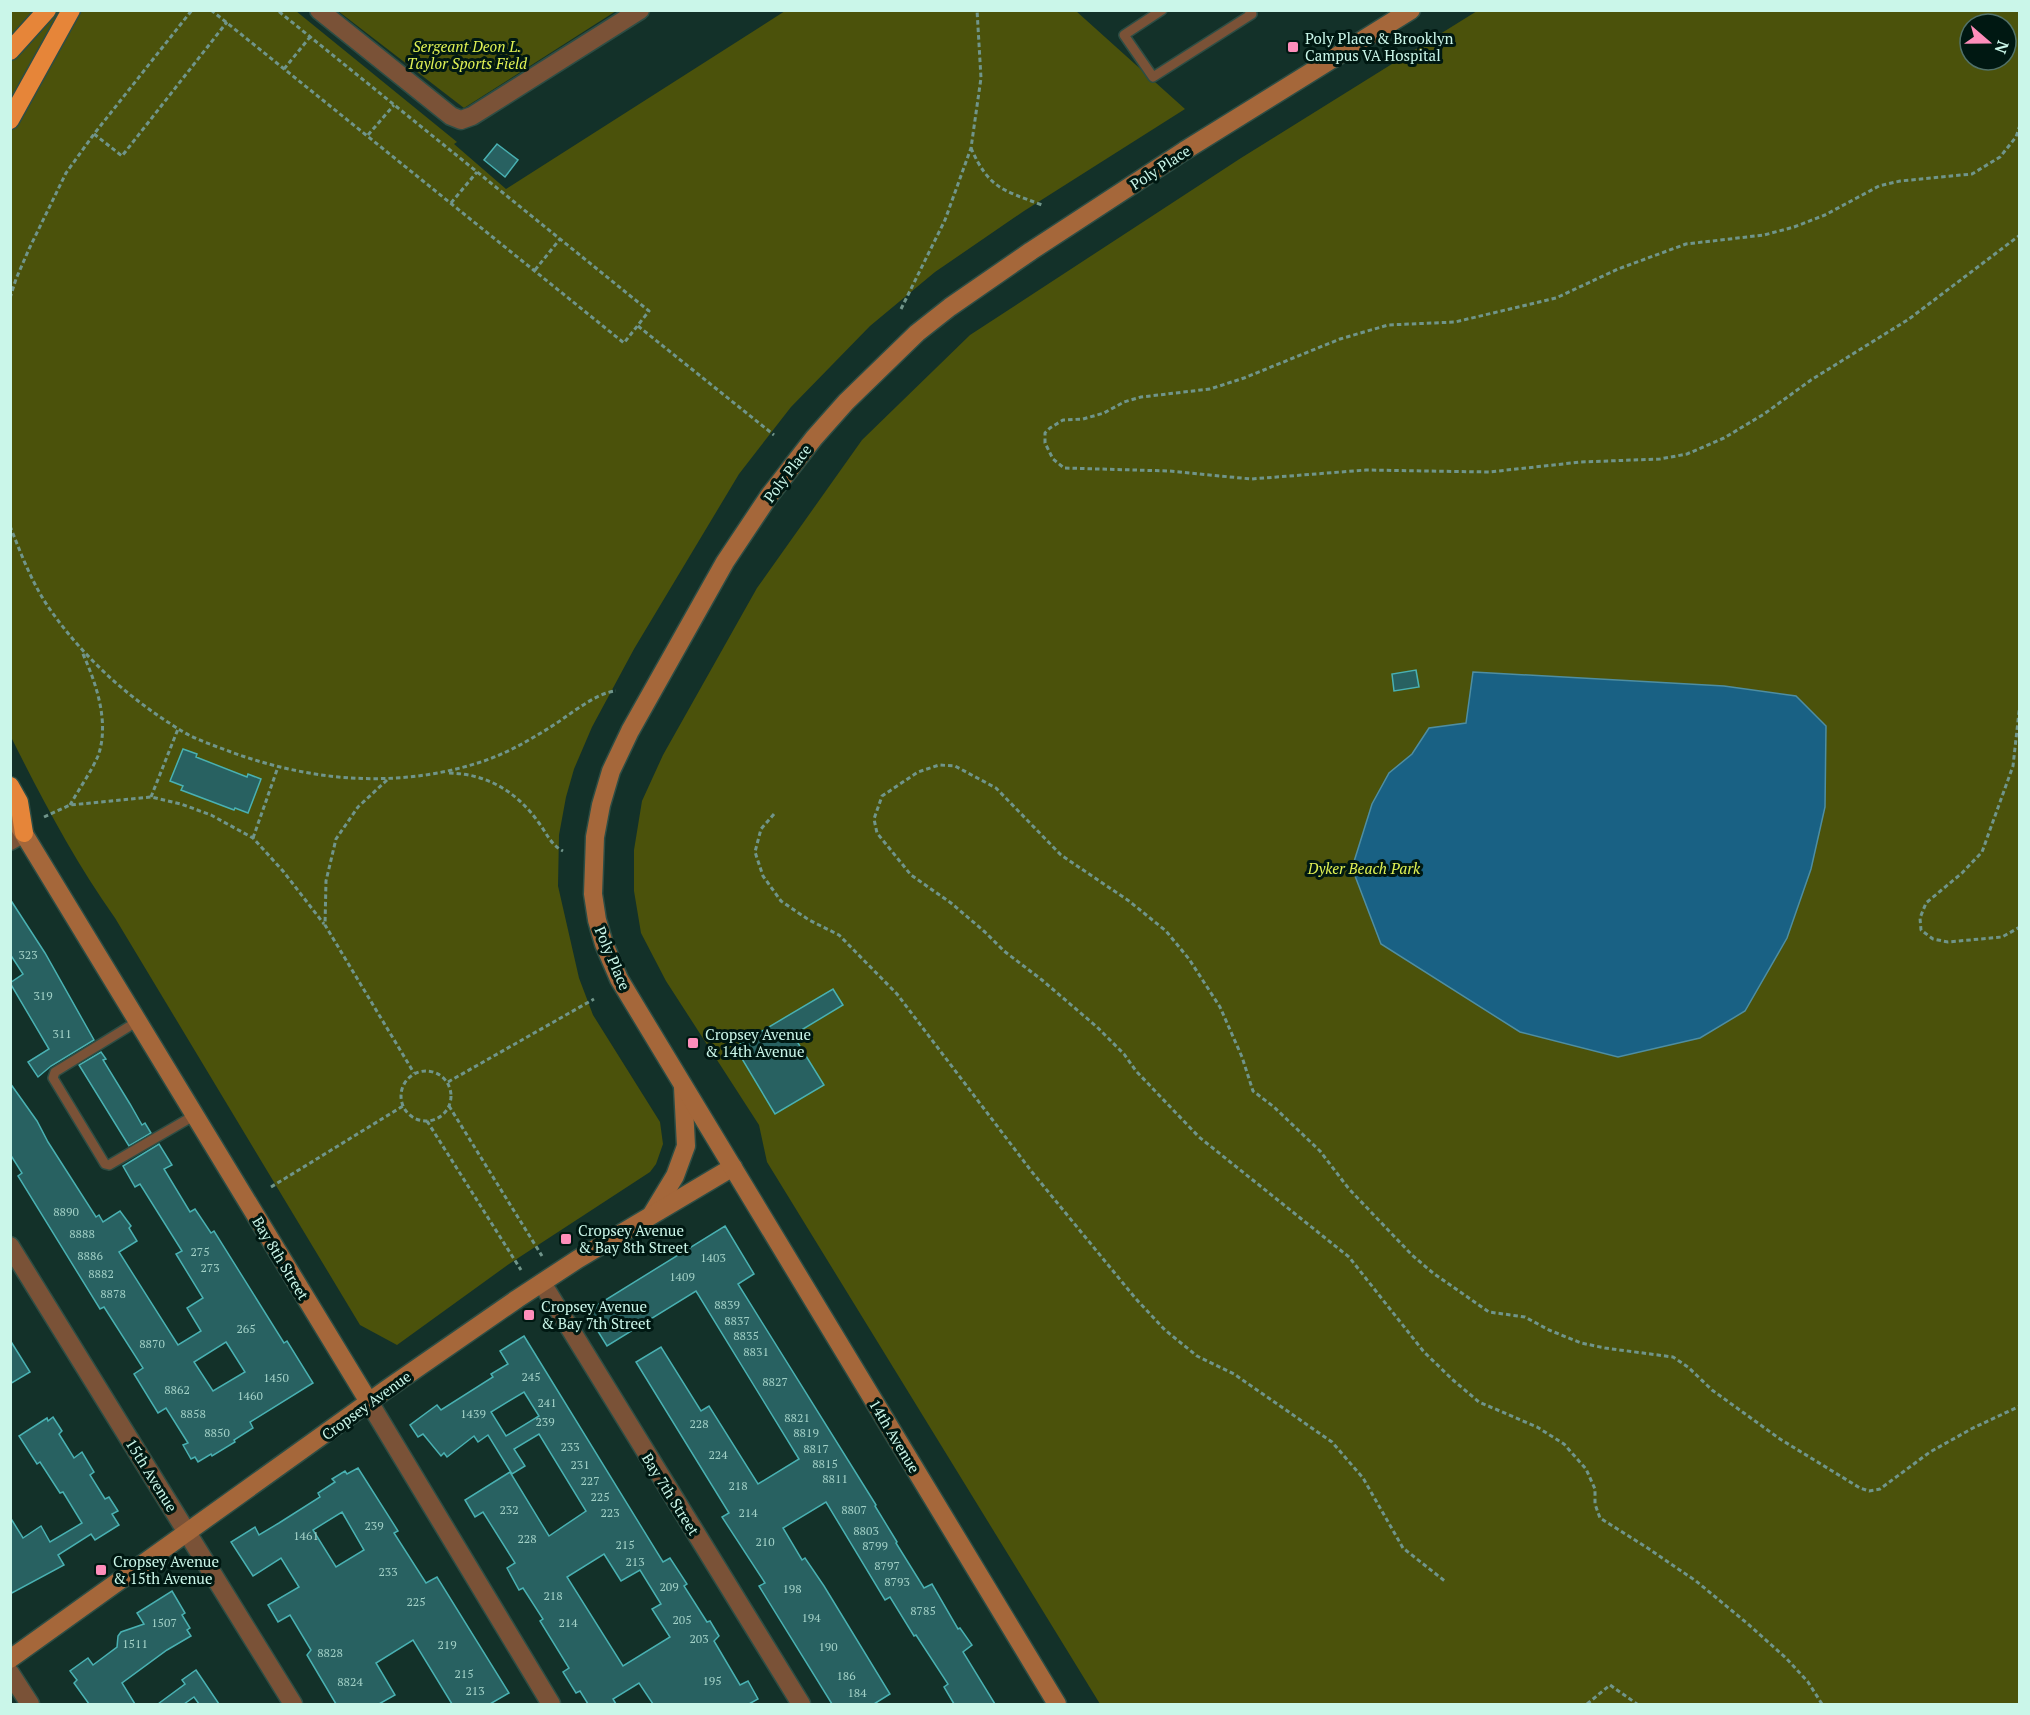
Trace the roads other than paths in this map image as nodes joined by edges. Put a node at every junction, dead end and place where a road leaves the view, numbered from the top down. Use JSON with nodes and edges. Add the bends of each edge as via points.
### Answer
{"nodes":[{"id":1,"x":47,"y":10,"type":"edge"},
{"id":2,"x":71,"y":10,"type":"edge"},
{"id":3,"x":319,"y":10,"type":"edge"},
{"id":4,"x":640,"y":10,"type":"edge"},
{"id":5,"x":1162,"y":10,"type":"edge"},
{"id":6,"x":1411,"y":10,"type":"edge"},
{"id":7,"x":1251,"y":12,"type":"edge"},
{"id":8,"x":10,"y":51,"type":"edge"},
{"id":9,"x":10,"y":120,"type":"edge"},
{"id":10,"x":10,"y":786,"type":"edge"},
{"id":11,"x":10,"y":811,"type":"edge"},
{"id":12,"x":17,"y":837,"type":"edge"},
{"id":13,"x":138,"y":1021,"type":"junction"},
{"id":14,"x":682,"y":1083,"type":"junction"},
{"id":15,"x":195,"y":1115,"type":"junction"},
{"id":16,"x":733,"y":1167,"type":"junction"},
{"id":17,"x":652,"y":1215,"type":"junction"},
{"id":18,"x":10,"y":1246,"type":"edge"},
{"id":19,"x":542,"y":1283,"type":"junction"},
{"id":20,"x":369,"y":1402,"type":"junction"},
{"id":21,"x":188,"y":1533,"type":"junction"},
{"id":22,"x":10,"y":1659,"type":"edge"},
{"id":23,"x":10,"y":1673,"type":"edge"},
{"id":24,"x":30,"y":1704,"type":"edge"},
{"id":25,"x":293,"y":1704,"type":"edge"},
{"id":26,"x":551,"y":1704,"type":"edge"},
{"id":27,"x":801,"y":1704,"type":"edge"},
{"id":28,"x":1057,"y":1704,"type":"edge"}],
"edges":[{"from":1,"to":8,"type":"highway"},
{"from":2,"to":9,"type":"highway"},
{"from":3,"to":4,"type":"street","via":[[461,120]]},
{"from":5,"to":7,"type":"lane","via":[[1124,35],[1153,77]]},
{"from":6,"to":14,"type":"main road","name":"Poly Place","via":[[1184,151],[950,307],[917,333],[846,402],[789,468],[749,525],[630,731],[611,771],[595,837],[593,894],[604,944],[619,979]]},
{"from":10,"to":12,"type":"highway","via":[[19,802]]},
{"from":11,"to":12,"type":"main road","name":"Bay 8th Street"},
{"from":12,"to":13,"type":"main road","name":"Bay 8th Street"},
{"from":13,"to":15,"type":"main road","name":"Bay 8th Street"},
{"from":13,"to":15,"type":"lane","via":[[55,1072],[53,1078],[105,1164],[109,1166]]},
{"from":14,"to":16,"type":"main road","name":"Poly Place"},
{"from":14,"to":17,"type":"main road","via":[[686,1146],[675,1176]]},
{"from":15,"to":20,"type":"main road","name":"Bay 8th Street"},
{"from":16,"to":17,"type":"main road","name":"Cropsey Avenue"},
{"from":16,"to":28,"type":"main road","name":"14th Avenue"},
{"from":17,"to":19,"type":"main road","name":"Cropsey Avenue"},
{"from":18,"to":21,"type":"street","name":"15th Avenue"},
{"from":19,"to":20,"type":"main road","name":"Cropsey Avenue"},
{"from":19,"to":27,"type":"street","name":"Bay 7th Street"},
{"from":20,"to":21,"type":"main road","name":"Cropsey Avenue"},
{"from":20,"to":26,"type":"street","name":"Bay 8th Street"},
{"from":21,"to":22,"type":"main road","name":"Cropsey Avenue"},
{"from":21,"to":25,"type":"street","name":"15th Avenue"},
{"from":23,"to":24,"type":"street"}]}
